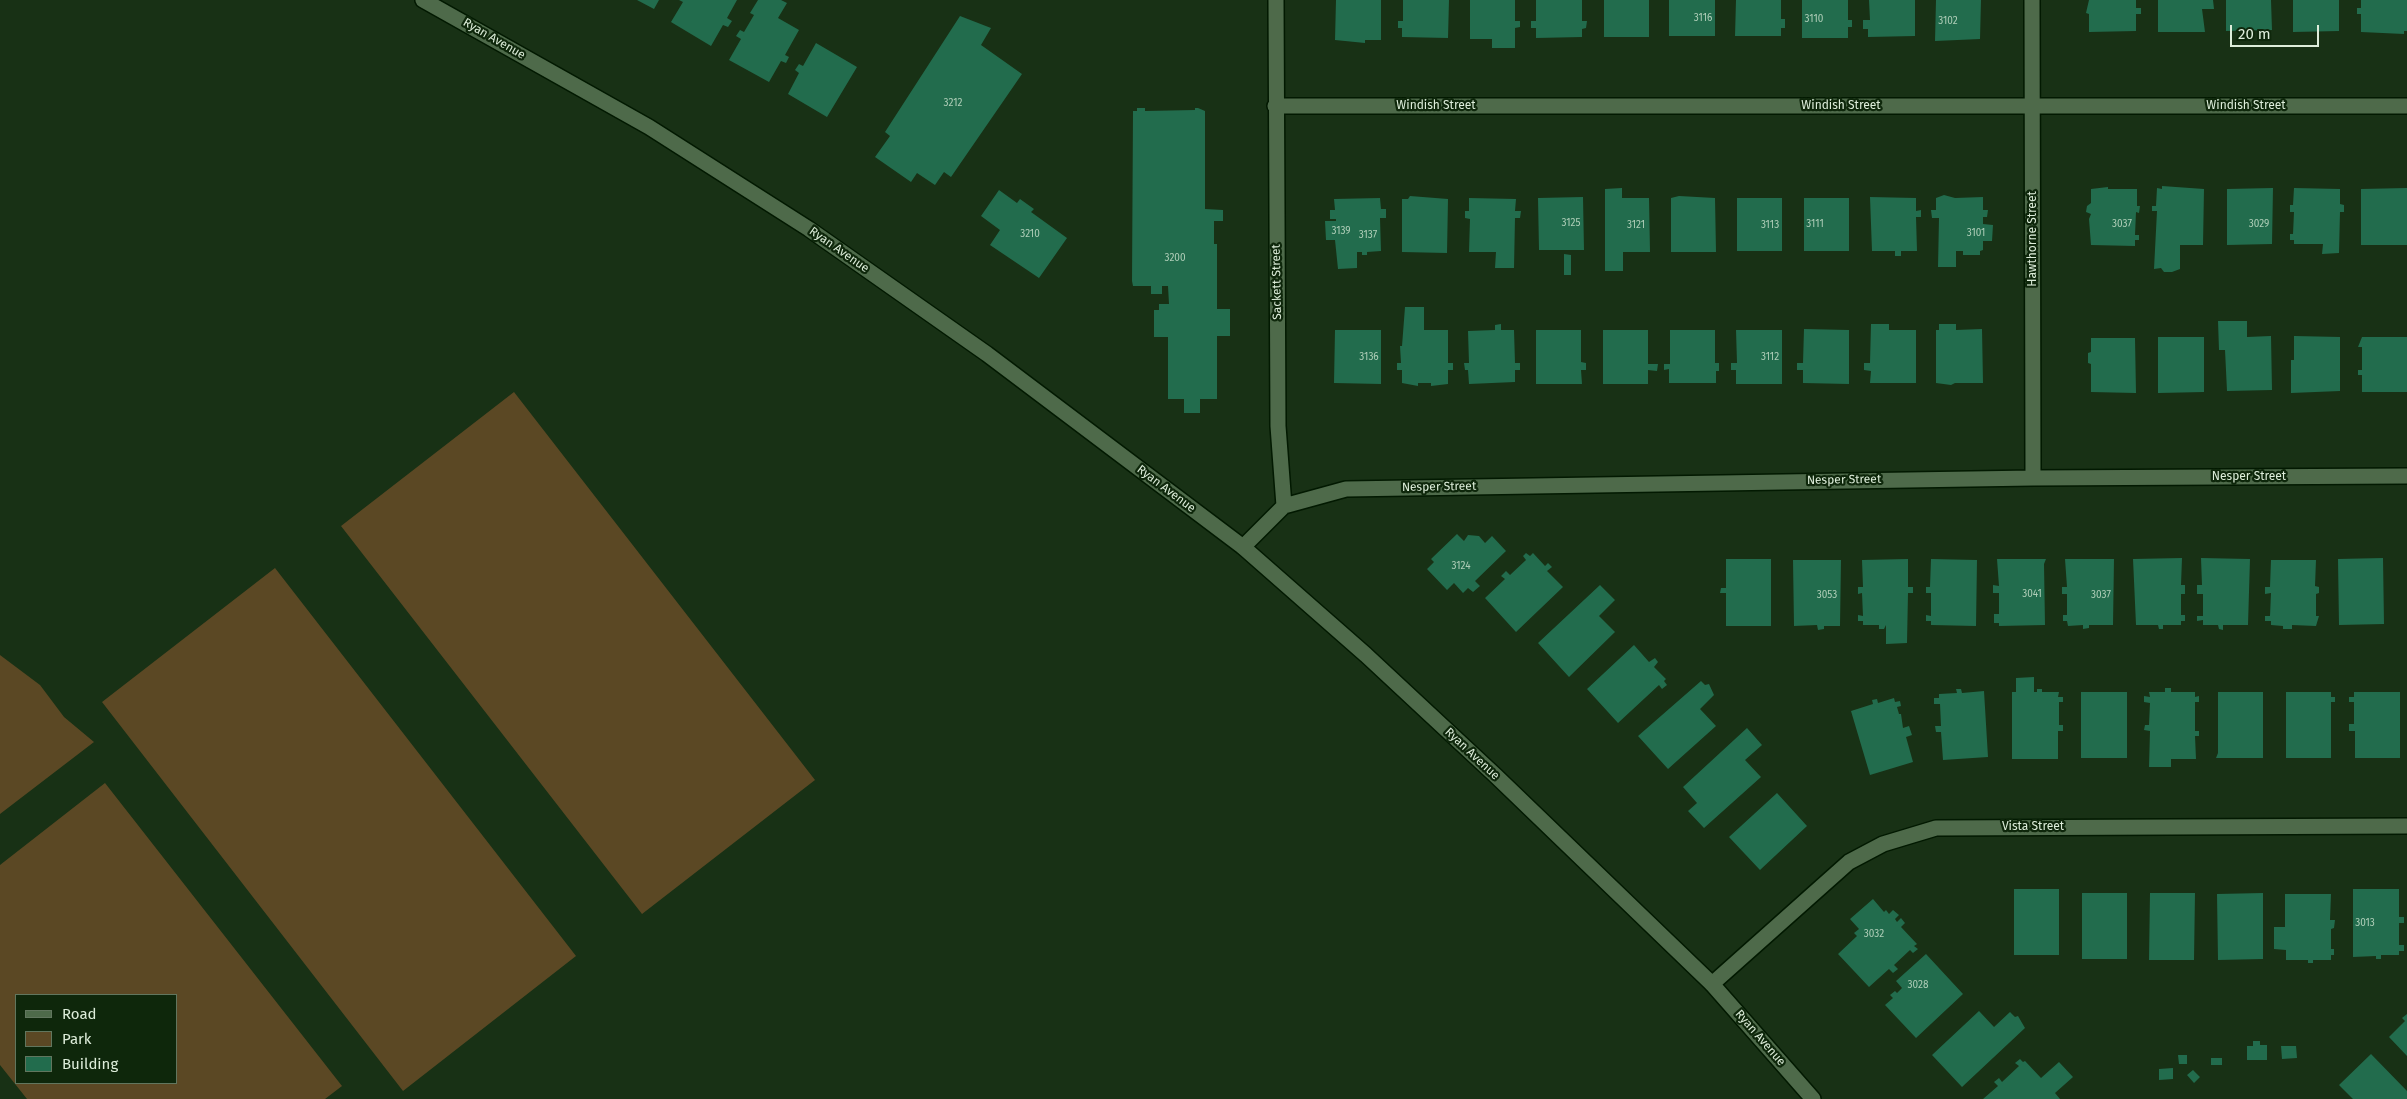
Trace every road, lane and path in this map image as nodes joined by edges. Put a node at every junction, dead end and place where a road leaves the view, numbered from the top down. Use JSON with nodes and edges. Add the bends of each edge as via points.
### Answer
{"nodes":[{"id":1,"x":423,"y":0,"type":"edge"},
{"id":2,"x":1276,"y":0,"type":"edge"},
{"id":3,"x":2032,"y":0,"type":"edge"},
{"id":4,"x":1275,"y":106,"type":"junction"},
{"id":5,"x":2032,"y":106,"type":"junction"},
{"id":6,"x":2407,"y":106,"type":"edge"},
{"id":7,"x":2407,"y":476,"type":"edge"},
{"id":8,"x":2033,"y":478,"type":"junction"},
{"id":9,"x":1284,"y":506,"type":"junction"},
{"id":10,"x":1243,"y":547,"type":"junction"},
{"id":11,"x":2407,"y":826,"type":"edge"},
{"id":12,"x":1712,"y":984,"type":"junction"},
{"id":13,"x":1813,"y":1099,"type":"edge"}],
"edges":[{"from":1,"to":10,"type":"street","name":"Ryan Avenue","via":[[649,127],[809,229],[988,354]]},
{"from":2,"to":4,"type":"street","name":"Sackett Street"},
{"from":3,"to":5,"type":"street","name":"Hawthorne Street"},
{"from":4,"to":5,"type":"street","name":"Windish Street"},
{"from":4,"to":9,"type":"street","name":"Sackett Street","via":[[1278,426]]},
{"from":5,"to":6,"type":"street","name":"Windish Street"},
{"from":5,"to":8,"type":"street","name":"Hawthorne Street"},
{"from":7,"to":8,"type":"street","name":"Nesper Street"},
{"from":8,"to":9,"type":"street","name":"Nesper Street","via":[[1346,489]]},
{"from":9,"to":10,"type":"street"},
{"from":10,"to":12,"type":"street","name":"Ryan Avenue","via":[[1496,776]]},
{"from":11,"to":12,"type":"street","name":"Vista Street","via":[[1936,828],[1883,844],[1849,862]]},
{"from":12,"to":13,"type":"street","name":"Ryan Avenue"}]}
